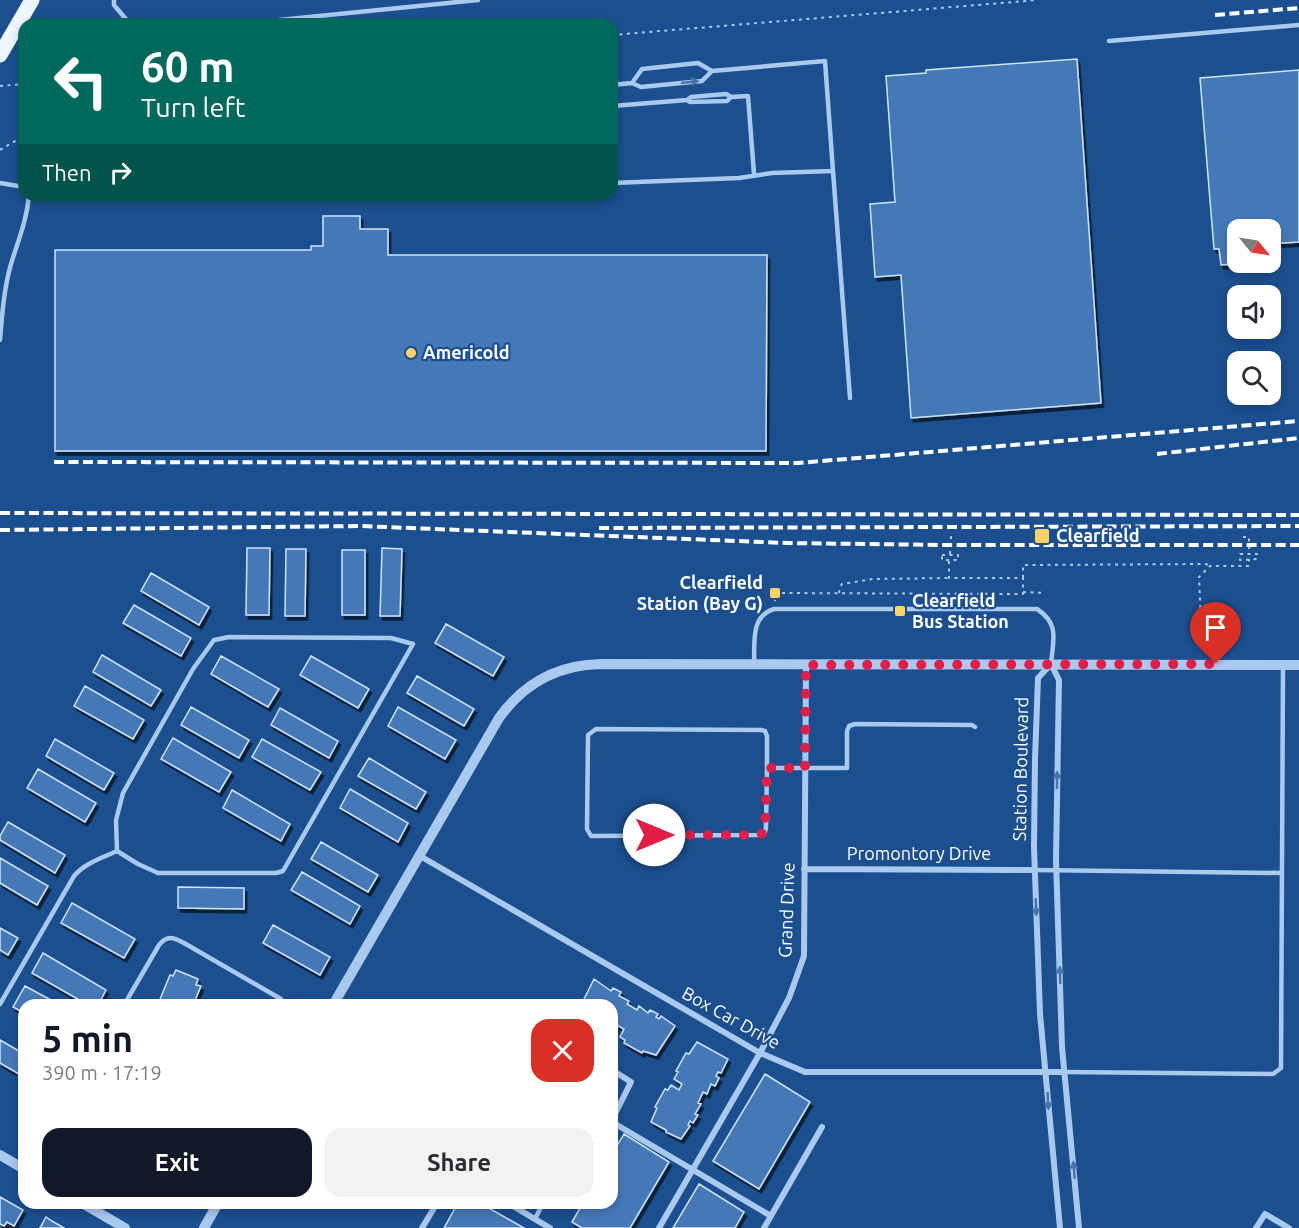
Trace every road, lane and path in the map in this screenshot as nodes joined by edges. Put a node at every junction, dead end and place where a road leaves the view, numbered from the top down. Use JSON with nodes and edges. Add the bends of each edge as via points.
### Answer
{"nodes":[{"id":1,"x":32,"y":0,"type":"edge"},
{"id":2,"x":114,"y":0,"type":"edge"},
{"id":3,"x":477,"y":0,"type":"edge"},
{"id":4,"x":1038,"y":0,"type":"edge"},
{"id":5,"x":21,"y":18,"type":"edge"},
{"id":6,"x":125,"y":18,"type":"edge"},
{"id":7,"x":298,"y":18,"type":"edge"},
{"id":8,"x":18,"y":23,"type":"edge"},
{"id":9,"x":1299,"y":25,"type":"edge"},
{"id":10,"x":618,"y":35,"type":"edge"},
{"id":11,"x":1109,"y":40,"type":"dead end"},
{"id":12,"x":0,"y":55,"type":"edge"},
{"id":13,"x":712,"y":71,"type":"junction"},
{"id":14,"x":632,"y":83,"type":"junction"},
{"id":15,"x":18,"y":84,"type":"edge"},
{"id":16,"x":618,"y":84,"type":"edge"},
{"id":17,"x":0,"y":86,"type":"edge"},
{"id":18,"x":618,"y":106,"type":"edge"},
{"id":19,"x":18,"y":140,"type":"edge"},
{"id":20,"x":0,"y":150,"type":"edge"},
{"id":21,"x":833,"y":171,"type":"junction"},
{"id":22,"x":754,"y":174,"type":"junction"},
{"id":23,"x":0,"y":183,"type":"edge"},
{"id":24,"x":618,"y":183,"type":"edge"},
{"id":25,"x":18,"y":186,"type":"edge"},
{"id":26,"x":28,"y":201,"type":"edge"},
{"id":27,"x":0,"y":340,"type":"edge"},
{"id":28,"x":850,"y":398,"type":"dead end"},
{"id":29,"x":955,"y":537,"type":"dead end"},
{"id":30,"x":1243,"y":537,"type":"dead end"},
{"id":31,"x":1249,"y":554,"type":"junction"},
{"id":32,"x":950,"y":555,"type":"junction"},
{"id":33,"x":1249,"y":559,"type":"junction"},
{"id":34,"x":949,"y":560,"type":"junction"},
{"id":35,"x":1210,"y":566,"type":"junction"},
{"id":36,"x":948,"y":578,"type":"junction"},
{"id":37,"x":1023,"y":578,"type":"junction"},
{"id":38,"x":1023,"y":592,"type":"junction"},
{"id":39,"x":839,"y":593,"type":"junction"},
{"id":40,"x":1045,"y":593,"type":"dead end"},
{"id":41,"x":777,"y":609,"type":"junction"},
{"id":42,"x":1201,"y":623,"type":"dead end"},
{"id":43,"x":1051,"y":664,"type":"junction"},
{"id":44,"x":754,"y":665,"type":"junction"},
{"id":45,"x":806,"y":665,"type":"junction"},
{"id":46,"x":1283,"y":665,"type":"junction"},
{"id":47,"x":1299,"y":665,"type":"edge"},
{"id":48,"x":975,"y":727,"type":"dead end"},
{"id":49,"x":767,"y":768,"type":"junction"},
{"id":50,"x":805,"y":768,"type":"junction"},
{"id":51,"x":117,"y":851,"type":"junction"},
{"id":52,"x":420,"y":856,"type":"junction"},
{"id":53,"x":804,"y":869,"type":"junction"},
{"id":54,"x":1034,"y":870,"type":"junction"},
{"id":55,"x":1056,"y":870,"type":"junction"},
{"id":56,"x":1282,"y":873,"type":"junction"},
{"id":57,"x":128,"y":999,"type":"edge"},
{"id":58,"x":281,"y":999,"type":"edge"},
{"id":59,"x":337,"y":999,"type":"edge"},
{"id":60,"x":0,"y":1004,"type":"edge"},
{"id":61,"x":760,"y":1053,"type":"junction"},
{"id":62,"x":1046,"y":1072,"type":"junction"},
{"id":63,"x":1065,"y":1072,"type":"junction"},
{"id":64,"x":618,"y":1074,"type":"edge"},
{"id":65,"x":618,"y":1109,"type":"edge"},
{"id":66,"x":618,"y":1125,"type":"edge"},
{"id":67,"x":822,"y":1127,"type":"dead end"},
{"id":68,"x":0,"y":1155,"type":"edge"},
{"id":69,"x":18,"y":1166,"type":"edge"},
{"id":70,"x":692,"y":1170,"type":"junction"},
{"id":71,"x":95,"y":1209,"type":"edge"},
{"id":72,"x":215,"y":1209,"type":"edge"},
{"id":73,"x":433,"y":1209,"type":"edge"},
{"id":74,"x":518,"y":1209,"type":"edge"},
{"id":75,"x":540,"y":1209,"type":"edge"},
{"id":76,"x":771,"y":1216,"type":"junction"},
{"id":77,"x":535,"y":1219,"type":"junction"},
{"id":78,"x":125,"y":1228,"type":"edge"},
{"id":79,"x":204,"y":1228,"type":"edge"},
{"id":80,"x":422,"y":1228,"type":"edge"},
{"id":81,"x":550,"y":1228,"type":"edge"},
{"id":82,"x":659,"y":1228,"type":"edge"},
{"id":83,"x":764,"y":1228,"type":"edge"},
{"id":84,"x":1060,"y":1228,"type":"edge"},
{"id":85,"x":1079,"y":1228,"type":"edge"},
{"id":86,"x":1256,"y":1228,"type":"edge"},
{"id":87,"x":1289,"y":1228,"type":"edge"}],
"edges":[{"from":1,"to":5,"type":"main road"},
{"from":2,"to":6,"type":"lane"},
{"from":3,"to":7,"type":"lane"},
{"from":4,"to":10,"type":"path"},
{"from":8,"to":12,"type":"main road"},
{"from":9,"to":11,"type":"lane"},
{"from":14,"to":13,"type":"lane","one_way":true,"via":[[641,87],[702,81]]},
{"from":13,"to":14,"type":"lane","via":[[698,63],[642,69]]},
{"from":13,"to":21,"type":"lane","via":[[825,61]]},
{"from":14,"to":16,"type":"lane"},
{"from":15,"to":17,"type":"path"},
{"from":18,"to":22,"type":"lane","via":[[727,101],[730,97],[748,96]]},
{"from":19,"to":20,"type":"path"},
{"from":21,"to":22,"type":"lane"},
{"from":21,"to":28,"type":"lane"},
{"from":22,"to":24,"type":"lane","via":[[739,178]]},
{"from":23,"to":25,"type":"lane"},
{"from":26,"to":27,"type":"lane","via":[[10,266]]},
{"from":29,"to":32,"type":"path","via":[[951,537]]},
{"from":30,"to":31,"type":"path","via":[[1249,537]]},
{"from":31,"to":33,"type":"path","via":[[1257,554],[1257,559]]},
{"from":31,"to":33,"type":"path","via":[[1240,554],[1240,560]]},
{"from":32,"to":34,"type":"path","via":[[942,555],[942,560]]},
{"from":32,"to":34,"type":"path","via":[[958,555],[958,560]]},
{"from":33,"to":35,"type":"path","via":[[1249,566]]},
{"from":34,"to":36,"type":"path"},
{"from":35,"to":37,"type":"path","via":[[1023,565]]},
{"from":35,"to":42,"type":"path","via":[[1199,577]]},
{"from":36,"to":37,"type":"path"},
{"from":36,"to":39,"type":"path","via":[[862,580],[842,584]]},
{"from":37,"to":38,"type":"path"},
{"from":38,"to":39,"type":"path"},
{"from":38,"to":40,"type":"path"},
{"from":39,"to":41,"type":"path","via":[[775,593]]},
{"from":41,"to":43,"type":"lane","via":[[1037,609],[1049,616],[1052,626]]},
{"from":41,"to":44,"type":"lane","via":[[766,612],[757,621]]},
{"from":43,"to":45,"type":"street"},
{"from":43,"to":46,"type":"street"},
{"from":43,"to":54,"type":"street","name":"Station Boulevard","via":[[1038,678]]},
{"from":55,"to":43,"type":"street","name":"Station Boulevard","one_way":true,"via":[[1059,680]]},
{"from":44,"to":45,"type":"street"},
{"from":44,"to":52,"type":"street","via":[[588,664],[562,669],[537,681],[519,694],[499,718]]},
{"from":45,"to":50,"type":"street","name":"Grand Drive"},
{"from":46,"to":47,"type":"street"},
{"from":46,"to":56,"type":"lane"},
{"from":48,"to":50,"type":"lane","via":[[855,724],[847,730],[847,768]]},
{"from":49,"to":49,"type":"lane","via":[[767,736],[761,730],[596,729],[588,735],[587,829],[591,836],[759,835],[766,827]]},
{"from":49,"to":50,"type":"lane"},
{"from":50,"to":53,"type":"street","name":"Grand Drive"},
{"from":51,"to":51,"type":"lane","via":[[158,873],[283,871],[413,644],[391,638],[214,640],[193,669],[123,793],[116,820]]},
{"from":51,"to":60,"type":"lane","via":[[80,868]]},
{"from":52,"to":59,"type":"street"},
{"from":52,"to":61,"type":"street","name":"Box Car Drive"},
{"from":53,"to":54,"type":"street","name":"Promontory Drive"},
{"from":53,"to":61,"type":"street","name":"Grand Drive","via":[[804,956],[789,998]]},
{"from":54,"to":55,"type":"lane"},
{"from":54,"to":62,"type":"street","name":"Station Boulevard","one_way":true},
{"from":55,"to":56,"type":"lane"},
{"from":63,"to":55,"type":"street","name":"Station Boulevard","one_way":true},
{"from":56,"to":63,"type":"lane","via":[[1278,1072]]},
{"from":57,"to":58,"type":"lane","via":[[159,945],[170,937]]},
{"from":61,"to":62,"type":"street","name":"Box Car Drive","via":[[805,1072]]},
{"from":61,"to":70,"type":"street","name":"Grand Drive"},
{"from":62,"to":63,"type":"street","name":"Box Car Drive"},
{"from":62,"to":84,"type":"street","name":"Station Boulevard","one_way":true},
{"from":85,"to":63,"type":"street","name":"Station Boulevard","one_way":true},
{"from":64,"to":65,"type":"street","via":[[631,1082]]},
{"from":66,"to":70,"type":"street"},
{"from":67,"to":76,"type":"street"},
{"from":68,"to":69,"type":"street"},
{"from":70,"to":76,"type":"street"},
{"from":70,"to":82,"type":"street","name":"Grand Drive"},
{"from":71,"to":78,"type":"street"},
{"from":72,"to":79,"type":"street"},
{"from":73,"to":80,"type":"street"},
{"from":74,"to":77,"type":"street"},
{"from":75,"to":77,"type":"lane"},
{"from":76,"to":83,"type":"street"},
{"from":77,"to":81,"type":"street"},
{"from":86,"to":87,"type":"street","via":[[1265,1214]]}]}
